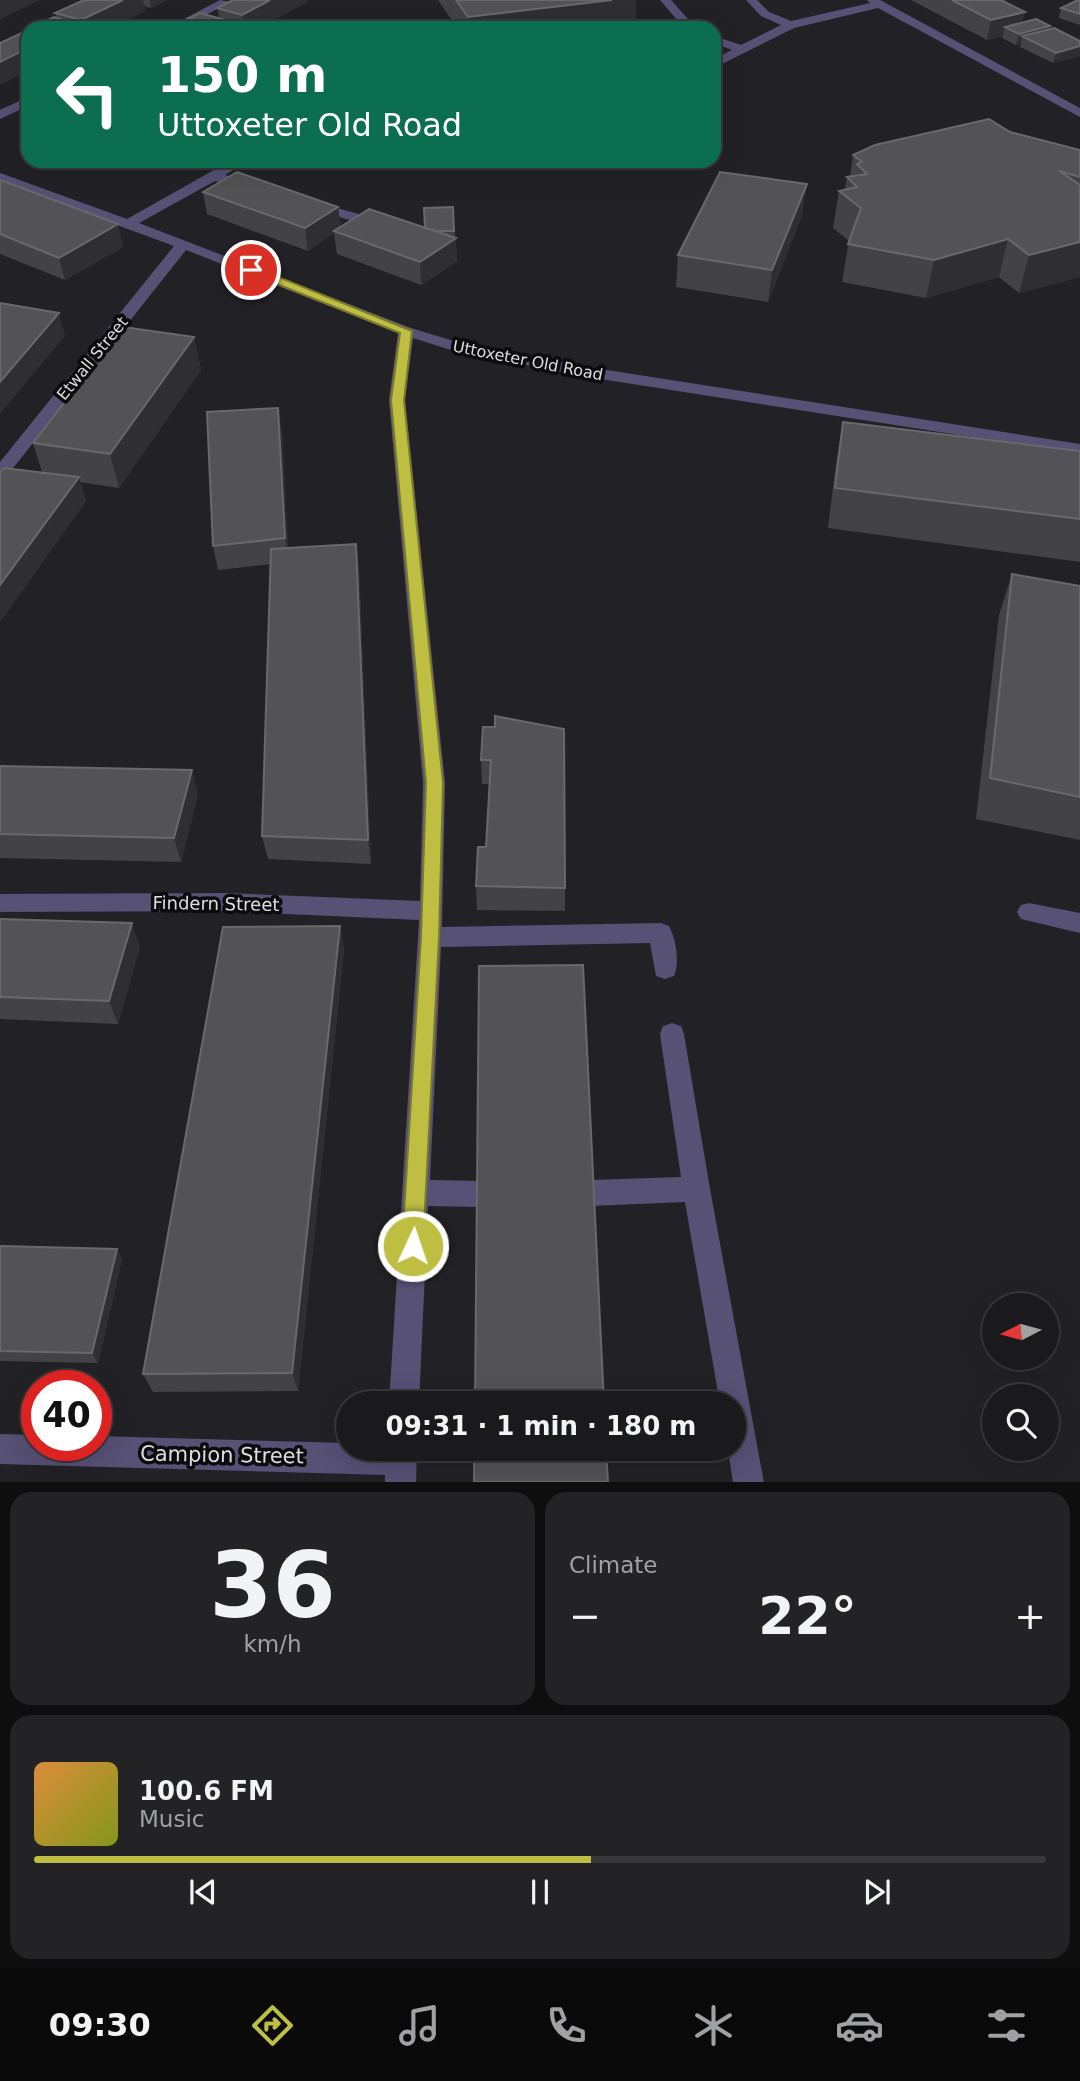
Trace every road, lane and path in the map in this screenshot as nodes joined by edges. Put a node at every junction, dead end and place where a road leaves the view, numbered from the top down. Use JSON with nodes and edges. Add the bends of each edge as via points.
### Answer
{"nodes":[{"id":1,"x":665,"y":0,"type":"edge"},
{"id":2,"x":751,"y":0,"type":"edge"},
{"id":3,"x":225,"y":2,"type":"edge"},
{"id":4,"x":876,"y":2,"type":"edge"},
{"id":5,"x":187,"y":21,"type":"edge"},
{"id":6,"x":684,"y":21,"type":"edge"},
{"id":7,"x":790,"y":25,"type":"junction"},
{"id":8,"x":721,"y":42,"type":"edge"},
{"id":9,"x":740,"y":49,"type":"junction"},
{"id":10,"x":721,"y":60,"type":"edge"},
{"id":11,"x":21,"y":104,"type":"edge"},
{"id":12,"x":1080,"y":113,"type":"edge"},
{"id":13,"x":0,"y":115,"type":"edge"},
{"id":14,"x":227,"y":168,"type":"edge"},
{"id":15,"x":213,"y":176,"type":"junction"},
{"id":16,"x":0,"y":177,"type":"edge"},
{"id":17,"x":265,"y":191,"type":"edge"},
{"id":18,"x":291,"y":199,"type":"edge"},
{"id":19,"x":128,"y":224,"type":"junction"},
{"id":20,"x":393,"y":228,"type":"edge"},
{"id":21,"x":183,"y":244,"type":"junction"},
{"id":22,"x":406,"y":331,"type":"junction"},
{"id":23,"x":1080,"y":449,"type":"edge"},
{"id":24,"x":0,"y":472,"type":"edge"},
{"id":25,"x":0,"y":903,"type":"edge"},
{"id":26,"x":431,"y":911,"type":"junction"},
{"id":27,"x":1029,"y":912,"type":"dead end"},
{"id":28,"x":1080,"y":923,"type":"edge"},
{"id":29,"x":430,"y":937,"type":"junction"},
{"id":30,"x":665,"y":969,"type":"dead end"},
{"id":31,"x":672,"y":1034,"type":"dead end"},
{"id":32,"x":696,"y":1189,"type":"junction"},
{"id":33,"x":415,"y":1193,"type":"junction"},
{"id":34,"x":591,"y":1193,"type":"edge"},
{"id":35,"x":479,"y":1194,"type":"edge"},
{"id":36,"x":405,"y":1391,"type":"edge"},
{"id":37,"x":0,"y":1449,"type":"edge"},
{"id":38,"x":401,"y":1464,"type":"edge"},
{"id":39,"x":749,"y":1482,"type":"edge"}],
"edges":[{"from":1,"to":6,"type":"street"},
{"from":2,"to":7,"type":"street","via":[[765,14]]},
{"from":3,"to":5,"type":"street"},
{"from":4,"to":7,"type":"street"},
{"from":4,"to":12,"type":"street"},
{"from":7,"to":9,"type":"street"},
{"from":8,"to":9,"type":"street"},
{"from":9,"to":10,"type":"street"},
{"from":11,"to":13,"type":"street"},
{"from":14,"to":15,"type":"street"},
{"from":15,"to":17,"type":"street"},
{"from":15,"to":19,"type":"street"},
{"from":16,"to":19,"type":"street","name":"Uttoxeter Old Road"},
{"from":18,"to":20,"type":"street"},
{"from":19,"to":21,"type":"street","name":"Uttoxeter Old Road"},
{"from":21,"to":22,"type":"street","name":"Uttoxeter Old Road"},
{"from":21,"to":24,"type":"street","name":"Etwall Street"},
{"from":22,"to":23,"type":"street","name":"Uttoxeter Old Road","via":[[475,351]]},
{"from":22,"to":26,"type":"street","via":[[397,400],[435,783]]},
{"from":25,"to":26,"type":"street","name":"Findern Street","via":[[224,902]]},
{"from":26,"to":29,"type":"street"},
{"from":27,"to":28,"type":"street"},
{"from":29,"to":30,"type":"street","via":[[661,933]]},
{"from":29,"to":33,"type":"street"},
{"from":31,"to":32,"type":"street"},
{"from":32,"to":34,"type":"street"},
{"from":32,"to":39,"type":"street"},
{"from":33,"to":35,"type":"street"},
{"from":33,"to":36,"type":"street"},
{"from":37,"to":38,"type":"street","name":"Campion Street"}]}
